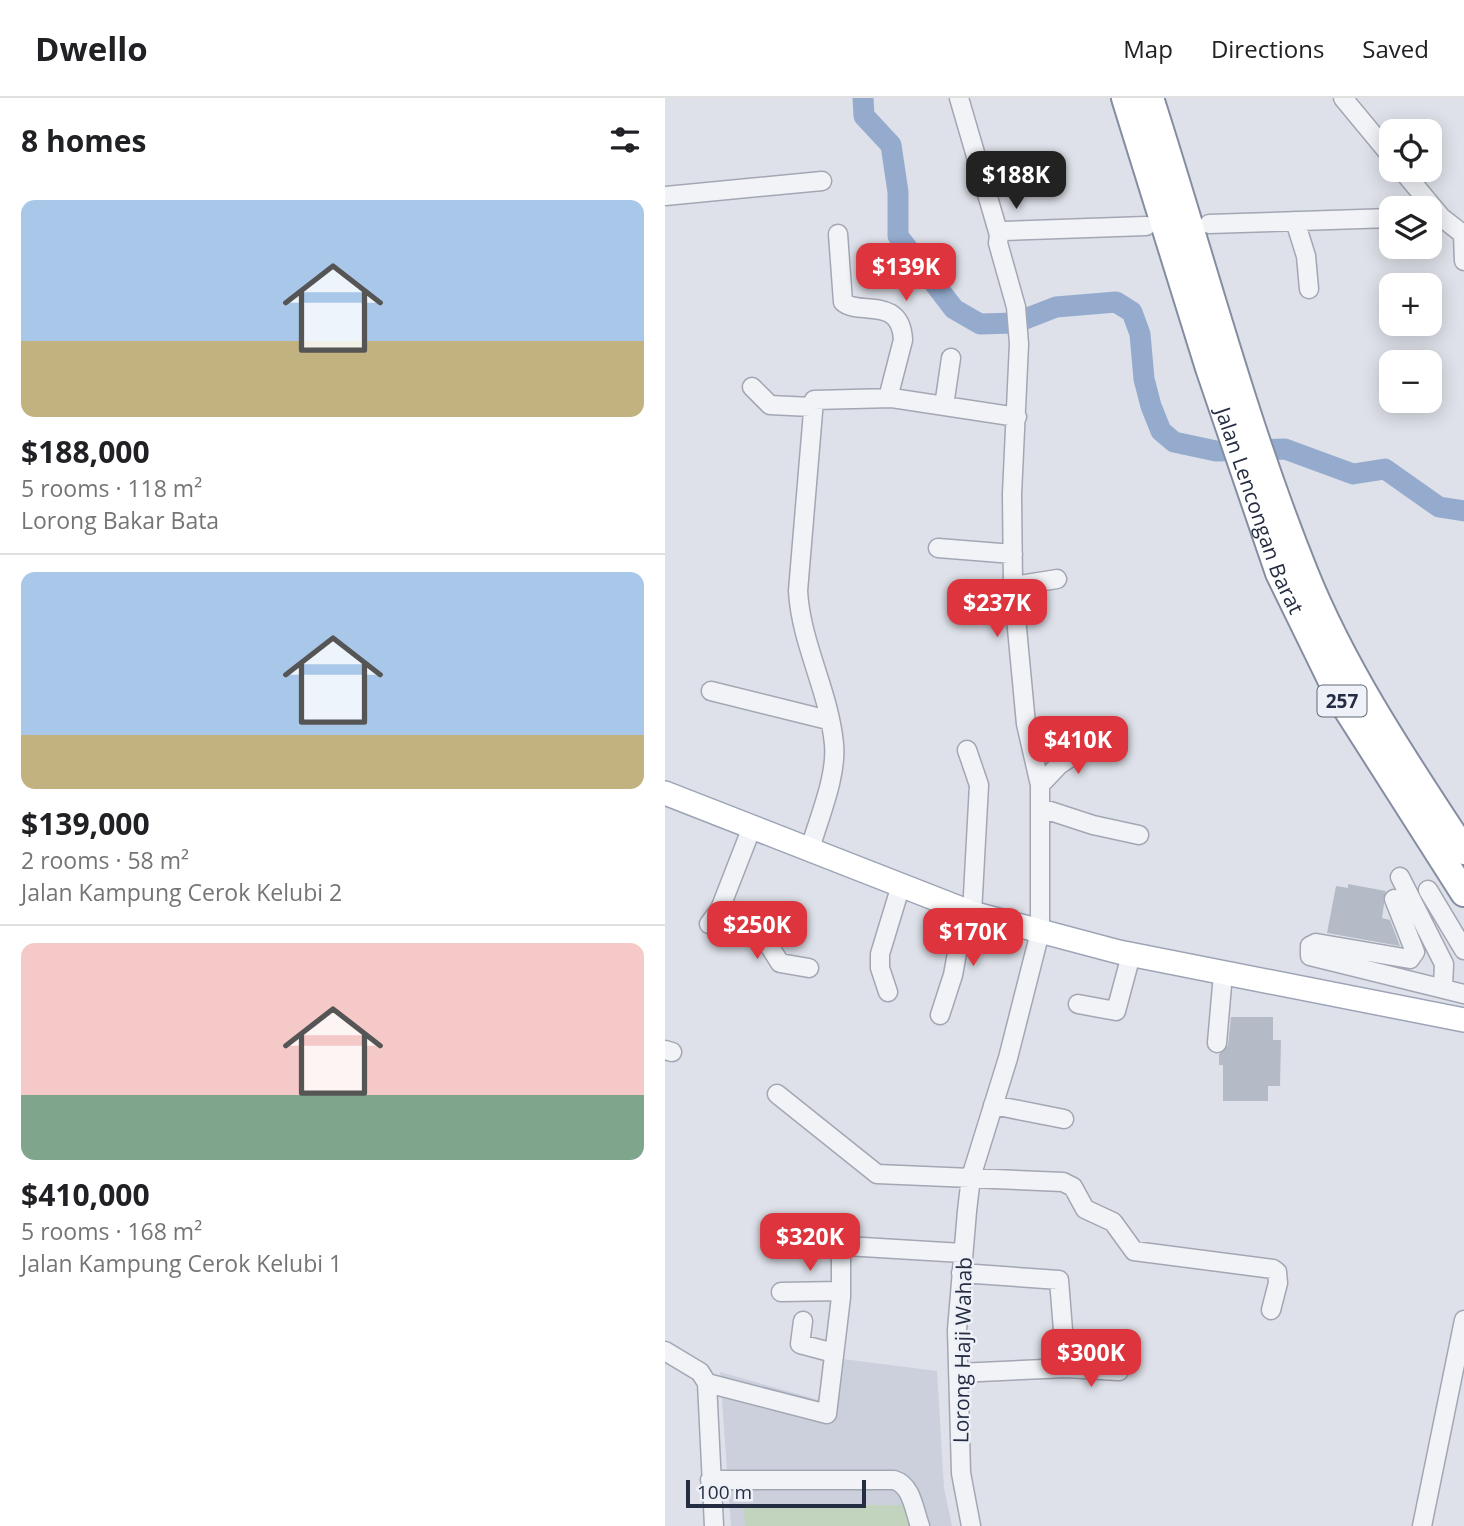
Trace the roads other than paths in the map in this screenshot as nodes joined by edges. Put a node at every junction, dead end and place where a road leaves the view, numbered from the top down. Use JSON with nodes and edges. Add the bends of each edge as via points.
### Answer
{"nodes":[{"id":1,"x":959,"y":98,"type":"edge"},
{"id":2,"x":1125,"y":98,"type":"edge"},
{"id":3,"x":1150,"y":98,"type":"edge"},
{"id":4,"x":1343,"y":98,"type":"edge"},
{"id":5,"x":1379,"y":142,"type":"edge"},
{"id":6,"x":822,"y":181,"type":"dead end"},
{"id":7,"x":665,"y":196,"type":"edge"},
{"id":8,"x":1379,"y":218,"type":"edge"},
{"id":9,"x":1295,"y":221,"type":"junction"},
{"id":10,"x":1442,"y":222,"type":"edge"},
{"id":11,"x":1209,"y":224,"type":"dead end"},
{"id":12,"x":1146,"y":226,"type":"dead end"},
{"id":13,"x":838,"y":234,"type":"dead end"},
{"id":14,"x":999,"y":235,"type":"junction"},
{"id":15,"x":1463,"y":235,"type":"edge"},
{"id":16,"x":1464,"y":261,"type":"edge"},
{"id":17,"x":1309,"y":289,"type":"dead end"},
{"id":18,"x":951,"y":358,"type":"dead end"},
{"id":19,"x":752,"y":387,"type":"dead end"},
{"id":20,"x":888,"y":398,"type":"junction"},
{"id":21,"x":944,"y":406,"type":"junction"},
{"id":22,"x":811,"y":407,"type":"junction"},
{"id":23,"x":1017,"y":417,"type":"junction"},
{"id":24,"x":1242,"y":433,"type":"junction"},
{"id":25,"x":1262,"y":490,"type":"junction"},
{"id":26,"x":938,"y":548,"type":"dead end"},
{"id":27,"x":1013,"y":554,"type":"junction"},
{"id":28,"x":1057,"y":579,"type":"dead end"},
{"id":29,"x":1013,"y":586,"type":"junction"},
{"id":30,"x":711,"y":691,"type":"dead end"},
{"id":31,"x":828,"y":720,"type":"junction"},
{"id":32,"x":1093,"y":742,"type":"dead end"},
{"id":33,"x":967,"y":750,"type":"dead end"},
{"id":34,"x":1041,"y":785,"type":"junction"},
{"id":35,"x":667,"y":799,"type":"edge"},
{"id":36,"x":1041,"y":808,"type":"junction"},
{"id":37,"x":753,"y":827,"type":"junction"},
{"id":38,"x":1139,"y":835,"type":"dead end"},
{"id":39,"x":810,"y":849,"type":"junction"},
{"id":40,"x":1464,"y":851,"type":"edge"},
{"id":41,"x":1400,"y":877,"type":"dead end"},
{"id":42,"x":901,"y":885,"type":"junction"},
{"id":43,"x":1428,"y":890,"type":"dead end"},
{"id":44,"x":1464,"y":893,"type":"edge"},
{"id":45,"x":1394,"y":899,"type":"dead end"},
{"id":46,"x":972,"y":913,"type":"junction"},
{"id":47,"x":1040,"y":932,"type":"junction"},
{"id":48,"x":1464,"y":950,"type":"edge"},
{"id":49,"x":1131,"y":955,"type":"junction"},
{"id":50,"x":1351,"y":959,"type":"junction"},
{"id":51,"x":809,"y":968,"type":"dead end"},
{"id":52,"x":1223,"y":974,"type":"junction"},
{"id":53,"x":1443,"y":987,"type":"junction"},
{"id":54,"x":888,"y":992,"type":"dead end"},
{"id":55,"x":1464,"y":994,"type":"edge"},
{"id":56,"x":1344,"y":997,"type":"junction"},
{"id":57,"x":1077,"y":1004,"type":"dead end"},
{"id":58,"x":940,"y":1015,"type":"dead end"},
{"id":59,"x":1464,"y":1020,"type":"edge"},
{"id":60,"x":1217,"y":1043,"type":"dead end"},
{"id":61,"x":777,"y":1094,"type":"dead end"},
{"id":62,"x":993,"y":1105,"type":"junction"},
{"id":63,"x":1064,"y":1119,"type":"dead end"},
{"id":64,"x":971,"y":1177,"type":"junction"},
{"id":65,"x":962,"y":1253,"type":"junction"},
{"id":66,"x":961,"y":1273,"type":"junction"},
{"id":67,"x":841,"y":1291,"type":"junction"},
{"id":68,"x":781,"y":1292,"type":"dead end"},
{"id":69,"x":1271,"y":1310,"type":"dead end"},
{"id":70,"x":1464,"y":1320,"type":"edge"},
{"id":71,"x":803,"y":1321,"type":"dead end"},
{"id":72,"x":665,"y":1351,"type":"edge"},
{"id":73,"x":834,"y":1353,"type":"junction"},
{"id":74,"x":1066,"y":1368,"type":"junction"},
{"id":75,"x":1119,"y":1371,"type":"dead end"},
{"id":76,"x":958,"y":1373,"type":"junction"},
{"id":77,"x":707,"y":1383,"type":"junction"},
{"id":78,"x":710,"y":1480,"type":"junction"},
{"id":79,"x":714,"y":1526,"type":"edge"},
{"id":80,"x":920,"y":1526,"type":"edge"},
{"id":81,"x":971,"y":1526,"type":"edge"},
{"id":82,"x":1422,"y":1526,"type":"edge"}],
"edges":[{"from":1,"to":14,"type":"street","name":"Lorong Haji Wahab"},
{"from":2,"to":24,"type":"highway","name":"Jalan Lencongan Barat","number":"257"},
{"from":3,"to":24,"type":"highway","name":"Jalan Lencongan Barat","number":"257"},
{"from":4,"to":5,"type":"street"},
{"from":6,"to":7,"type":"street"},
{"from":8,"to":9,"type":"street"},
{"from":9,"to":11,"type":"street"},
{"from":9,"to":17,"type":"street","via":[[1306,256]]},
{"from":10,"to":15,"type":"street"},
{"from":12,"to":14,"type":"street","via":[[1004,230]]},
{"from":13,"to":20,"type":"street","via":[[843,302],[851,309],[879,308],[891,315],[902,331]]},
{"from":14,"to":23,"type":"street","name":"Lorong Haji Wahab","via":[[1016,307]]},
{"from":15,"to":16,"type":"street"},
{"from":18,"to":21,"type":"street"},
{"from":19,"to":22,"type":"street","via":[[770,405]]},
{"from":20,"to":21,"type":"street"},
{"from":20,"to":22,"type":"street","via":[[820,398]]},
{"from":21,"to":23,"type":"street"},
{"from":22,"to":31,"type":"street","via":[[800,613]]},
{"from":23,"to":27,"type":"street","name":"Lorong Haji Wahab"},
{"from":24,"to":25,"type":"highway","name":"Jalan Lencongan Barat","number":"257"},
{"from":25,"to":40,"type":"highway","name":"Jalan Lencongan Barat","number":"257","via":[[1340,649],[1397,749]]},
{"from":25,"to":44,"type":"highway","name":"Jalan Lencongan Barat","number":"257","via":[[1279,572],[1336,690]]},
{"from":26,"to":27,"type":"street"},
{"from":27,"to":29,"type":"street","name":"Lorong Haji Wahab"},
{"from":28,"to":29,"type":"street"},
{"from":29,"to":34,"type":"street","name":"Lorong Haji Wahab","via":[[1026,724]]},
{"from":30,"to":31,"type":"street"},
{"from":31,"to":39,"type":"street","via":[[834,743],[832,766]]},
{"from":32,"to":34,"type":"street","via":[[1059,765]]},
{"from":33,"to":46,"type":"street","via":[[979,785]]},
{"from":34,"to":36,"type":"street","name":"Lorong Haji Wahab"},
{"from":35,"to":37,"type":"main road"},
{"from":36,"to":38,"type":"street"},
{"from":36,"to":47,"type":"street","name":"Lorong Haji Wahab"},
{"from":37,"to":39,"type":"main road"},
{"from":37,"to":51,"type":"street","via":[[715,916],[758,928],[780,963]]},
{"from":39,"to":42,"type":"main road"},
{"from":41,"to":53,"type":"street","via":[[1444,964]]},
{"from":42,"to":46,"type":"main road"},
{"from":42,"to":54,"type":"street","via":[[880,954]]},
{"from":43,"to":48,"type":"street"},
{"from":45,"to":50,"type":"street","via":[[1412,941],[1412,958]]},
{"from":46,"to":47,"type":"main road"},
{"from":46,"to":58,"type":"street","via":[[959,942]]},
{"from":47,"to":49,"type":"main road"},
{"from":47,"to":62,"type":"street","name":"Lorong Haji Wahab"},
{"from":49,"to":52,"type":"main road"},
{"from":49,"to":57,"type":"street","via":[[1116,1011]]},
{"from":50,"to":53,"type":"street"},
{"from":50,"to":56,"type":"street"},
{"from":52,"to":56,"type":"main road"},
{"from":52,"to":60,"type":"street"},
{"from":53,"to":55,"type":"street"},
{"from":56,"to":59,"type":"main road"},
{"from":61,"to":64,"type":"street","via":[[877,1174]]},
{"from":62,"to":63,"type":"street"},
{"from":62,"to":64,"type":"street","name":"Lorong Haji Wahab"},
{"from":64,"to":65,"type":"street","name":"Lorong Haji Wahab"},
{"from":64,"to":69,"type":"street","via":[[1069,1184],[1085,1209],[1113,1222],[1129,1247],[1140,1253],[1273,1269],[1278,1283]]},
{"from":65,"to":66,"type":"street","name":"Lorong Haji Wahab"},
{"from":65,"to":67,"type":"street","via":[[846,1246],[839,1253]]},
{"from":66,"to":74,"type":"street","via":[[1059,1280]]},
{"from":66,"to":76,"type":"street","name":"Lorong Haji Wahab"},
{"from":67,"to":68,"type":"street"},
{"from":67,"to":73,"type":"street"},
{"from":70,"to":82,"type":"street"},
{"from":71,"to":73,"type":"street","via":[[800,1344]]},
{"from":72,"to":77,"type":"street","via":[[700,1372]]},
{"from":73,"to":77,"type":"street","via":[[827,1414]]},
{"from":74,"to":75,"type":"street"},
{"from":74,"to":76,"type":"street"},
{"from":76,"to":81,"type":"street","name":"Lorong Haji Wahab","via":[[961,1473]]},
{"from":77,"to":78,"type":"street"},
{"from":78,"to":79,"type":"street"},
{"from":78,"to":80,"type":"street","via":[[894,1480],[908,1489]]}]}
